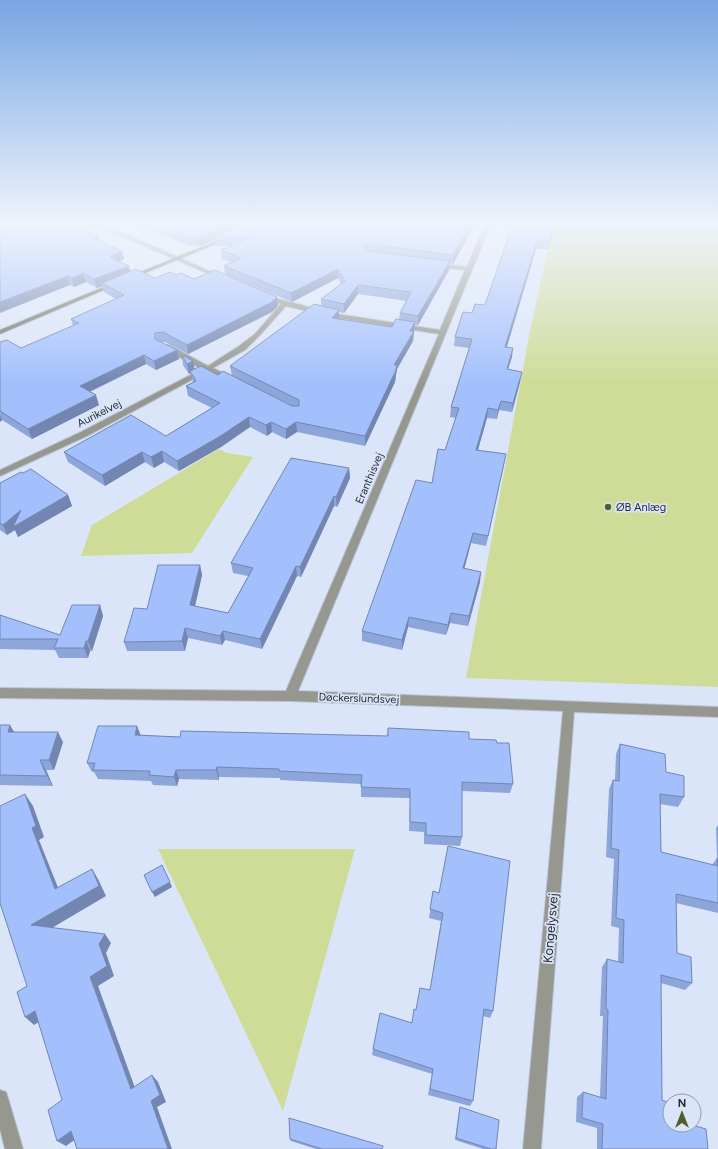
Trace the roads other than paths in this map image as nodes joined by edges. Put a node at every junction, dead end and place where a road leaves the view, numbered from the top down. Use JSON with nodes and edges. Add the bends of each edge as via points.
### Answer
{"nodes":[{"id":1,"x":131,"y":278,"type":"edge"},
{"id":2,"x":223,"y":278,"type":"edge"},
{"id":3,"x":465,"y":278,"type":"edge"},
{"id":4,"x":128,"y":279,"type":"edge"},
{"id":5,"x":226,"y":279,"type":"edge"},
{"id":6,"x":120,"y":282,"type":"edge"},
{"id":7,"x":262,"y":295,"type":"edge"},
{"id":8,"x":284,"y":304,"type":"junction"},
{"id":9,"x":0,"y":332,"type":"edge"},
{"id":10,"x":442,"y":332,"type":"junction"},
{"id":11,"x":161,"y":345,"type":"edge"},
{"id":12,"x":207,"y":369,"type":"junction"},
{"id":13,"x":234,"y":382,"type":"edge"},
{"id":14,"x":0,"y":473,"type":"edge"},
{"id":15,"x":0,"y":693,"type":"edge"},
{"id":16,"x":290,"y":696,"type":"junction"},
{"id":17,"x":569,"y":706,"type":"junction"},
{"id":18,"x":718,"y":712,"type":"edge"},
{"id":19,"x":0,"y":1098,"type":"edge"},
{"id":20,"x":14,"y":1149,"type":"edge"},
{"id":21,"x":532,"y":1149,"type":"edge"}],
"edges":[{"from":1,"to":4,"type":"street"},
{"from":2,"to":5,"type":"street"},
{"from":3,"to":10,"type":"street","name":"Eranthisvej"},
{"from":6,"to":9,"type":"street"},
{"from":7,"to":8,"type":"street"},
{"from":8,"to":10,"type":"street","via":[[355,320]]},
{"from":8,"to":12,"type":"street","name":"Aurikelvej","via":[[242,348]]},
{"from":10,"to":16,"type":"street","name":"Eranthisvej"},
{"from":11,"to":12,"type":"street"},
{"from":12,"to":13,"type":"street"},
{"from":12,"to":14,"type":"street","name":"Aurikelvej","via":[[84,434]]},
{"from":15,"to":16,"type":"street","name":"Døckerslundsvej"},
{"from":16,"to":17,"type":"street","name":"Døckerslundsvej"},
{"from":17,"to":18,"type":"street","name":"Døckerslundsvej"},
{"from":17,"to":21,"type":"street","name":"Kongelysvej"},
{"from":19,"to":20,"type":"street"}]}
